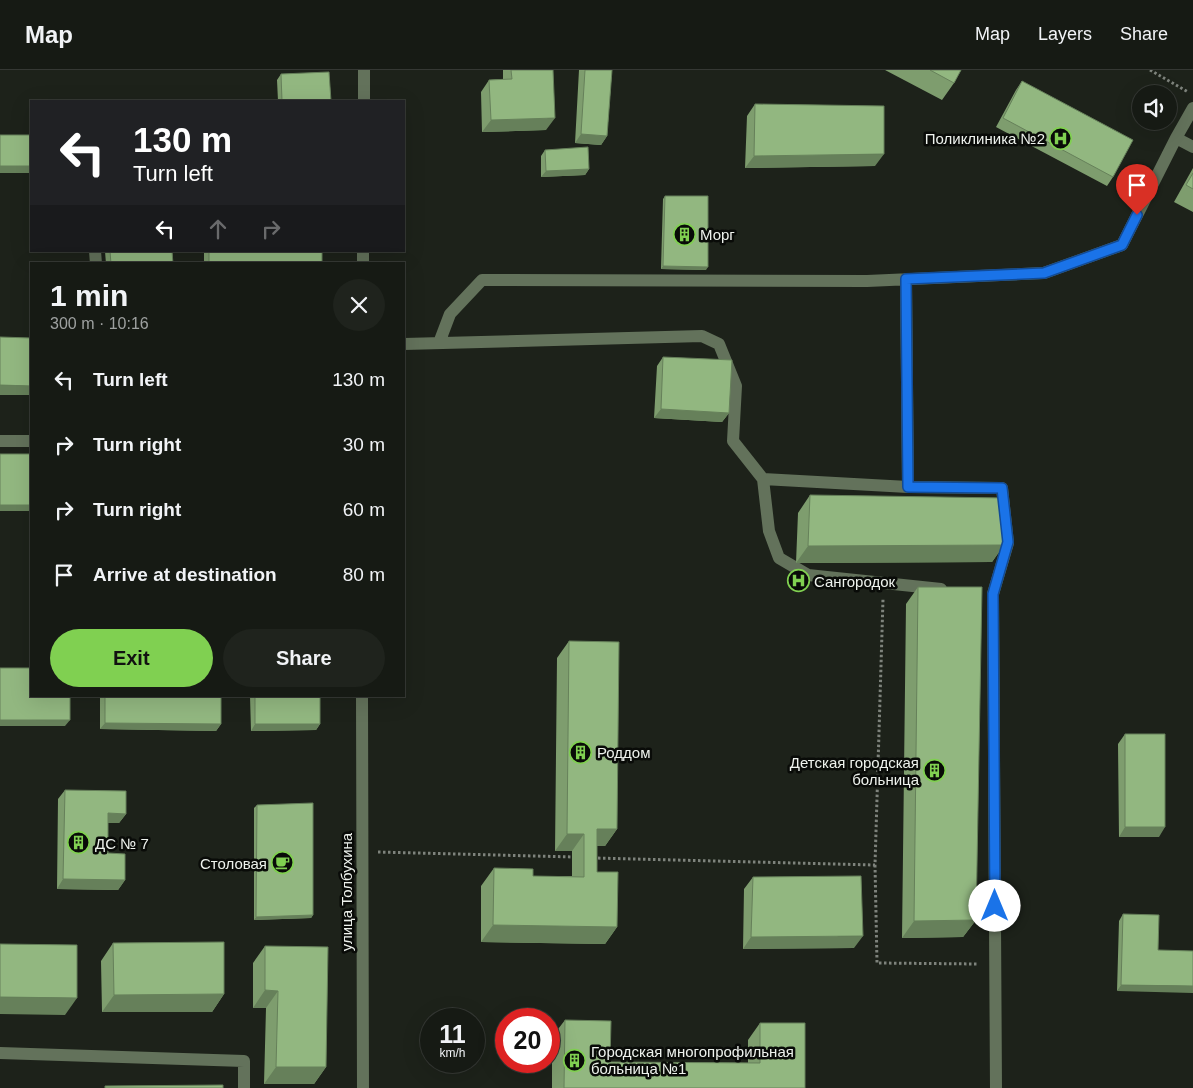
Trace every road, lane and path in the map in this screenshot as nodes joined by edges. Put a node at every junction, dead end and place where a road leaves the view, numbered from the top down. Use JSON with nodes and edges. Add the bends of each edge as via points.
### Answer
{"nodes":[{"id":1,"x":364,"y":70,"type":"edge"},
{"id":2,"x":1150,"y":70,"type":"edge"},
{"id":3,"x":1193,"y":94,"type":"edge"},
{"id":4,"x":364,"y":100,"type":"edge"},
{"id":5,"x":1193,"y":108,"type":"edge"},
{"id":6,"x":1176,"y":138,"type":"junction"},
{"id":7,"x":1193,"y":147,"type":"edge"},
{"id":8,"x":906,"y":279,"type":"junction"},
{"id":9,"x":439,"y":343,"type":"junction"},
{"id":10,"x":405,"y":344,"type":"edge"},
{"id":11,"x":0,"y":441,"type":"edge"},
{"id":12,"x":30,"y":441,"type":"edge"},
{"id":13,"x":764,"y":480,"type":"junction"},
{"id":14,"x":908,"y":487,"type":"junction"},
{"id":15,"x":883,"y":582,"type":"junction"},
{"id":16,"x":956,"y":590,"type":"edge"},
{"id":17,"x":362,"y":697,"type":"edge"},
{"id":18,"x":362,"y":851,"type":"junction"},
{"id":19,"x":579,"y":857,"type":"edge"},
{"id":20,"x":589,"y":858,"type":"edge"},
{"id":21,"x":875,"y":865,"type":"junction"},
{"id":22,"x":996,"y":964,"type":"junction"},
{"id":23,"x":0,"y":1054,"type":"edge"},
{"id":24,"x":244,"y":1088,"type":"edge"},
{"id":25,"x":363,"y":1088,"type":"edge"},
{"id":26,"x":996,"y":1088,"type":"edge"}],
"edges":[{"from":1,"to":4,"type":"street"},
{"from":2,"to":3,"type":"path"},
{"from":5,"to":6,"type":"street"},
{"from":6,"to":7,"type":"street"},
{"from":6,"to":8,"type":"street","via":[[1122,245],[1044,273]]},
{"from":8,"to":9,"type":"street","via":[[482,280],[450,314]]},
{"from":8,"to":14,"type":"street"},
{"from":9,"to":10,"type":"street"},
{"from":9,"to":13,"type":"street","via":[[702,336],[719,344],[736,386],[733,441]]},
{"from":11,"to":12,"type":"street"},
{"from":13,"to":14,"type":"street"},
{"from":13,"to":15,"type":"street","via":[[769,531],[779,558],[808,575]]},
{"from":14,"to":22,"type":"street","via":[[1002,488],[1008,542],[988,594]]},
{"from":15,"to":16,"type":"street"},
{"from":15,"to":21,"type":"path"},
{"from":17,"to":18,"type":"street","name":"улица Толбухина"},
{"from":18,"to":19,"type":"path"},
{"from":18,"to":25,"type":"street","name":"улица Толбухина"},
{"from":20,"to":21,"type":"path"},
{"from":21,"to":22,"type":"path","via":[[877,963]]},
{"from":22,"to":26,"type":"street"},
{"from":23,"to":24,"type":"street","via":[[244,1061]]}]}
